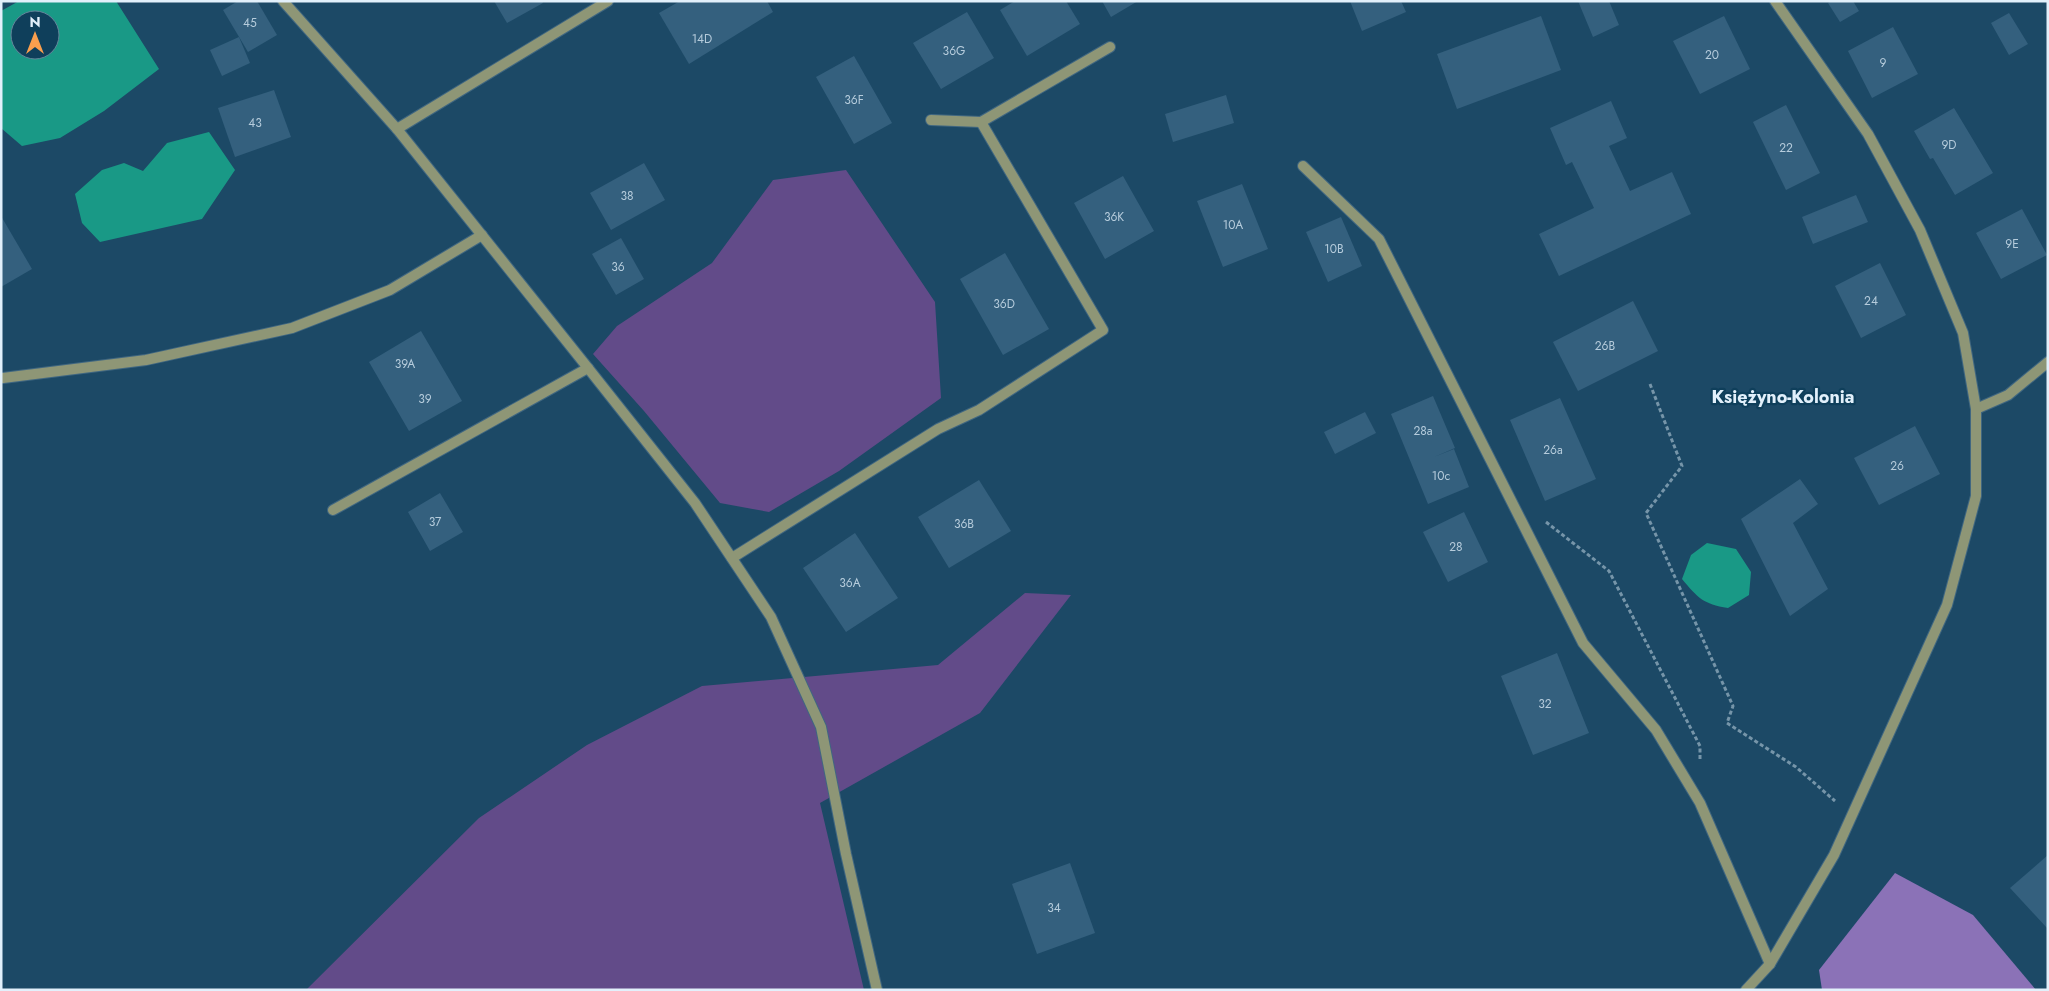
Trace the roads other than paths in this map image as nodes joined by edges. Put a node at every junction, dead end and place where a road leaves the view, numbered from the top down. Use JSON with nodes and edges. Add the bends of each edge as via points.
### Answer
{"nodes":[{"id":1,"x":283,"y":1,"type":"edge"},
{"id":2,"x":608,"y":1,"type":"edge"},
{"id":3,"x":1775,"y":1,"type":"edge"},
{"id":4,"x":1110,"y":47,"type":"dead end"},
{"id":5,"x":931,"y":120,"type":"dead end"},
{"id":6,"x":981,"y":122,"type":"junction"},
{"id":7,"x":397,"y":129,"type":"junction"},
{"id":8,"x":1304,"y":166,"type":"dead end"},
{"id":9,"x":482,"y":235,"type":"junction"},
{"id":10,"x":2048,"y":362,"type":"edge"},
{"id":11,"x":588,"y":368,"type":"junction"},
{"id":12,"x":3,"y":378,"type":"dead end"},
{"id":13,"x":1976,"y":409,"type":"junction"},
{"id":14,"x":333,"y":510,"type":"dead end"},
{"id":15,"x":732,"y":558,"type":"junction"},
{"id":16,"x":1770,"y":964,"type":"junction"},
{"id":17,"x":877,"y":990,"type":"edge"},
{"id":18,"x":1746,"y":990,"type":"edge"}],
"edges":[{"from":1,"to":7,"type":"street"},
{"from":2,"to":7,"type":"street"},
{"from":3,"to":13,"type":"street","via":[[1868,134],[1920,230],[1963,333]]},
{"from":4,"to":6,"type":"street"},
{"from":5,"to":6,"type":"street"},
{"from":6,"to":15,"type":"street","via":[[1103,330],[978,410],[938,429]]},
{"from":7,"to":9,"type":"street"},
{"from":8,"to":16,"type":"street","via":[[1380,239],[1583,643],[1656,730],[1700,803]]},
{"from":9,"to":11,"type":"street"},
{"from":9,"to":12,"type":"street","via":[[390,290],[292,328],[146,360]]},
{"from":10,"to":13,"type":"street","via":[[2008,395]]},
{"from":11,"to":14,"type":"street"},
{"from":11,"to":15,"type":"street","via":[[695,503]]},
{"from":13,"to":16,"type":"street","via":[[1976,496],[1947,605],[1834,855]]},
{"from":15,"to":17,"type":"street","via":[[771,617],[821,727]]},
{"from":16,"to":18,"type":"street"}]}
